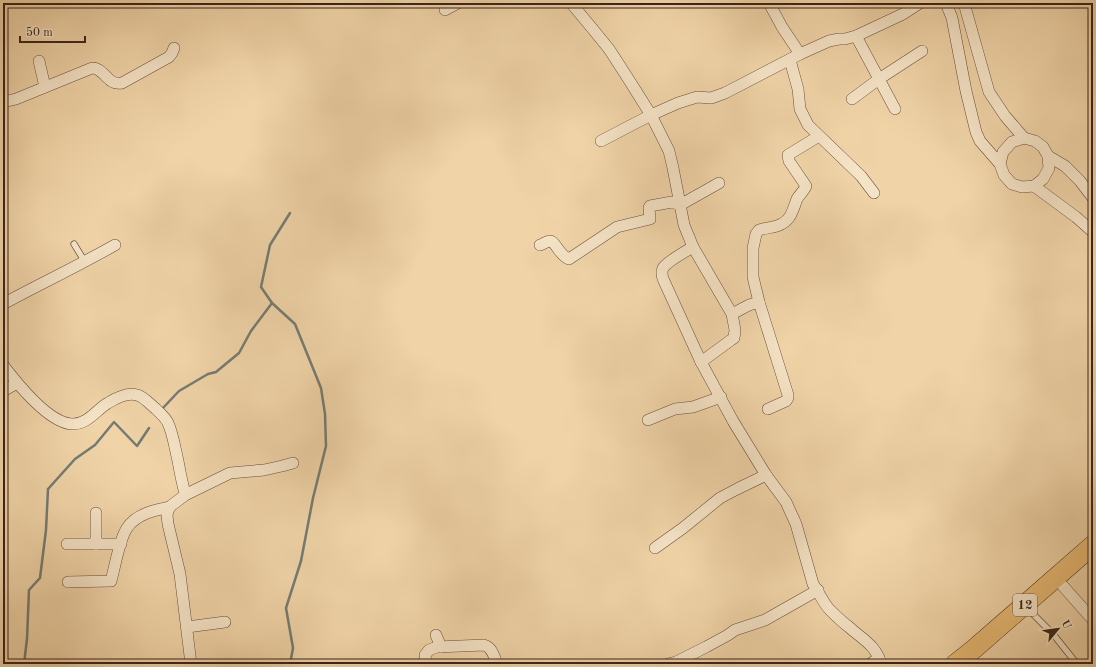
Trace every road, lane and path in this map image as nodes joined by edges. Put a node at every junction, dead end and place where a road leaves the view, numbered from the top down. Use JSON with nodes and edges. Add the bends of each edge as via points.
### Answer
{"nodes":[{"id":1,"x":458,"y":3,"type":"edge"},
{"id":2,"x":572,"y":3,"type":"edge"},
{"id":3,"x":769,"y":3,"type":"edge"},
{"id":4,"x":920,"y":3,"type":"edge"},
{"id":5,"x":946,"y":3,"type":"edge"},
{"id":6,"x":964,"y":3,"type":"edge"},
{"id":7,"x":445,"y":10,"type":"dead end"},
{"id":8,"x":856,"y":36,"type":"junction"},
{"id":9,"x":174,"y":48,"type":"dead end"},
{"id":10,"x":922,"y":51,"type":"dead end"},
{"id":11,"x":795,"y":57,"type":"junction"},
{"id":12,"x":39,"y":61,"type":"dead end"},
{"id":13,"x":879,"y":79,"type":"junction"},
{"id":14,"x":45,"y":87,"type":"junction"},
{"id":15,"x":852,"y":99,"type":"dead end"},
{"id":16,"x":3,"y":102,"type":"edge"},
{"id":17,"x":895,"y":110,"type":"dead end"},
{"id":18,"x":652,"y":115,"type":"junction"},
{"id":19,"x":819,"y":136,"type":"junction"},
{"id":20,"x":1024,"y":138,"type":"junction"},
{"id":21,"x":601,"y":141,"type":"dead end"},
{"id":22,"x":1048,"y":156,"type":"junction"},
{"id":23,"x":1000,"y":164,"type":"junction"},
{"id":24,"x":719,"y":183,"type":"dead end"},
{"id":25,"x":1034,"y":186,"type":"junction"},
{"id":26,"x":874,"y":193,"type":"dead end"},
{"id":27,"x":1093,"y":198,"type":"edge"},
{"id":28,"x":680,"y":205,"type":"junction"},
{"id":29,"x":1093,"y":232,"type":"edge"},
{"id":30,"x":74,"y":244,"type":"dead end"},
{"id":31,"x":540,"y":245,"type":"dead end"},
{"id":32,"x":115,"y":246,"type":"dead end"},
{"id":33,"x":693,"y":247,"type":"junction"},
{"id":34,"x":85,"y":262,"type":"junction"},
{"id":35,"x":759,"y":302,"type":"junction"},
{"id":36,"x":3,"y":304,"type":"edge"},
{"id":37,"x":732,"y":314,"type":"junction"},
{"id":38,"x":701,"y":362,"type":"junction"},
{"id":39,"x":3,"y":365,"type":"edge"},
{"id":40,"x":16,"y":383,"type":"junction"},
{"id":41,"x":3,"y":392,"type":"edge"},
{"id":42,"x":721,"y":397,"type":"junction"},
{"id":43,"x":768,"y":409,"type":"dead end"},
{"id":44,"x":648,"y":420,"type":"dead end"},
{"id":45,"x":293,"y":463,"type":"dead end"},
{"id":46,"x":766,"y":475,"type":"junction"},
{"id":47,"x":185,"y":495,"type":"junction"},
{"id":48,"x":170,"y":507,"type":"junction"},
{"id":49,"x":96,"y":513,"type":"dead end"},
{"id":50,"x":67,"y":544,"type":"dead end"},
{"id":51,"x":96,"y":544,"type":"junction"},
{"id":52,"x":121,"y":544,"type":"junction"},
{"id":53,"x":1093,"y":545,"type":"edge"},
{"id":54,"x":655,"y":548,"type":"dead end"},
{"id":55,"x":1093,"y":559,"type":"edge"},
{"id":56,"x":68,"y":582,"type":"dead end"},
{"id":57,"x":1063,"y":586,"type":"junction"},
{"id":58,"x":818,"y":590,"type":"junction"},
{"id":59,"x":1032,"y":613,"type":"junction"},
{"id":60,"x":1093,"y":620,"type":"edge"},
{"id":61,"x":225,"y":622,"type":"dead end"},
{"id":62,"x":187,"y":627,"type":"junction"},
{"id":63,"x":436,"y":635,"type":"dead end"},
{"id":64,"x":441,"y":647,"type":"junction"},
{"id":65,"x":683,"y":661,"type":"edge"},
{"id":66,"x":878,"y":662,"type":"edge"},
{"id":67,"x":191,"y":664,"type":"edge"},
{"id":68,"x":426,"y":664,"type":"edge"},
{"id":69,"x":497,"y":664,"type":"edge"},
{"id":70,"x":668,"y":664,"type":"edge"},
{"id":71,"x":955,"y":664,"type":"edge"},
{"id":72,"x":974,"y":664,"type":"edge"},
{"id":73,"x":1077,"y":664,"type":"edge"}],
"edges":[{"from":1,"to":7,"type":"street"},
{"from":2,"to":18,"type":"street","via":[[609,50]]},
{"from":3,"to":11,"type":"street"},
{"from":4,"to":8,"type":"street"},
{"from":5,"to":23,"type":"street","via":[[952,18],[976,132],[980,141]]},
{"from":6,"to":20,"type":"street","via":[[989,92]]},
{"from":8,"to":11,"type":"street","via":[[829,41]]},
{"from":8,"to":13,"type":"street"},
{"from":9,"to":14,"type":"street","via":[[169,57],[122,83],[112,82],[99,70],[92,68]]},
{"from":10,"to":13,"type":"street"},
{"from":11,"to":18,"type":"street","via":[[719,96],[690,99]]},
{"from":11,"to":19,"type":"street","via":[[800,109],[808,125]]},
{"from":12,"to":14,"type":"street"},
{"from":13,"to":15,"type":"street"},
{"from":13,"to":17,"type":"street"},
{"from":14,"to":16,"type":"street"},
{"from":18,"to":21,"type":"street"},
{"from":18,"to":28,"type":"street","via":[[674,168]]},
{"from":19,"to":26,"type":"street"},
{"from":19,"to":35,"type":"street","via":[[788,155],[806,186],[789,219],[777,226],[760,229],[756,234],[753,248],[753,277]]},
{"from":20,"to":22,"type":"street","via":[[1043,147]]},
{"from":20,"to":23,"type":"street","via":[[1012,142],[1003,152]]},
{"from":22,"to":25,"type":"street","via":[[1046,174]]},
{"from":22,"to":27,"type":"street","via":[[1065,166]]},
{"from":23,"to":25,"type":"street","via":[[1004,175],[1012,184],[1022,187]]},
{"from":24,"to":28,"type":"street"},
{"from":25,"to":29,"type":"street"},
{"from":28,"to":31,"type":"street","via":[[672,202],[650,206],[650,219],[617,227],[569,259],[550,241]]},
{"from":28,"to":33,"type":"street","via":[[684,225]]},
{"from":30,"to":34,"type":"lane"},
{"from":32,"to":34,"type":"street"},
{"from":33,"to":37,"type":"street"},
{"from":33,"to":38,"type":"street","via":[[665,265],[662,274],[670,297]]},
{"from":34,"to":36,"type":"street"},
{"from":35,"to":37,"type":"street"},
{"from":35,"to":43,"type":"street","via":[[788,395],[786,401]]},
{"from":37,"to":38,"type":"street","via":[[734,338]]},
{"from":38,"to":42,"type":"street"},
{"from":39,"to":40,"type":"street"},
{"from":40,"to":41,"type":"street"},
{"from":40,"to":47,"type":"street","via":[[48,414],[72,424],[84,422],[117,398],[133,394],[140,396],[169,424]]},
{"from":42,"to":44,"type":"street","via":[[693,407],[675,409]]},
{"from":42,"to":46,"type":"street"},
{"from":45,"to":47,"type":"street","via":[[264,470],[230,473]]},
{"from":46,"to":54,"type":"street","via":[[720,498]]},
{"from":46,"to":58,"type":"street","via":[[786,502],[796,524],[813,584]]},
{"from":47,"to":48,"type":"street"},
{"from":48,"to":52,"type":"street","via":[[150,512],[134,520],[127,527]]},
{"from":48,"to":62,"type":"street","via":[[167,515],[168,524],[180,574]]},
{"from":49,"to":51,"type":"street"},
{"from":50,"to":51,"type":"street"},
{"from":51,"to":52,"type":"street"},
{"from":52,"to":56,"type":"street","via":[[111,581]]},
{"from":53,"to":71,"type":"highway","number":"12"},
{"from":55,"to":57,"type":"highway","number":"12"},
{"from":57,"to":59,"type":"highway","number":"12"},
{"from":57,"to":60,"type":"street"},
{"from":58,"to":65,"type":"street","via":[[765,620],[735,630]]},
{"from":58,"to":66,"type":"street","via":[[829,608],[869,642],[876,651]]},
{"from":59,"to":72,"type":"highway","number":"12"},
{"from":59,"to":73,"type":"lane"},
{"from":61,"to":62,"type":"street"},
{"from":62,"to":67,"type":"street"},
{"from":63,"to":64,"type":"street"},
{"from":64,"to":68,"type":"street","via":[[429,650],[425,655]]},
{"from":64,"to":69,"type":"street","via":[[487,646]]},
{"from":65,"to":70,"type":"street"}]}
